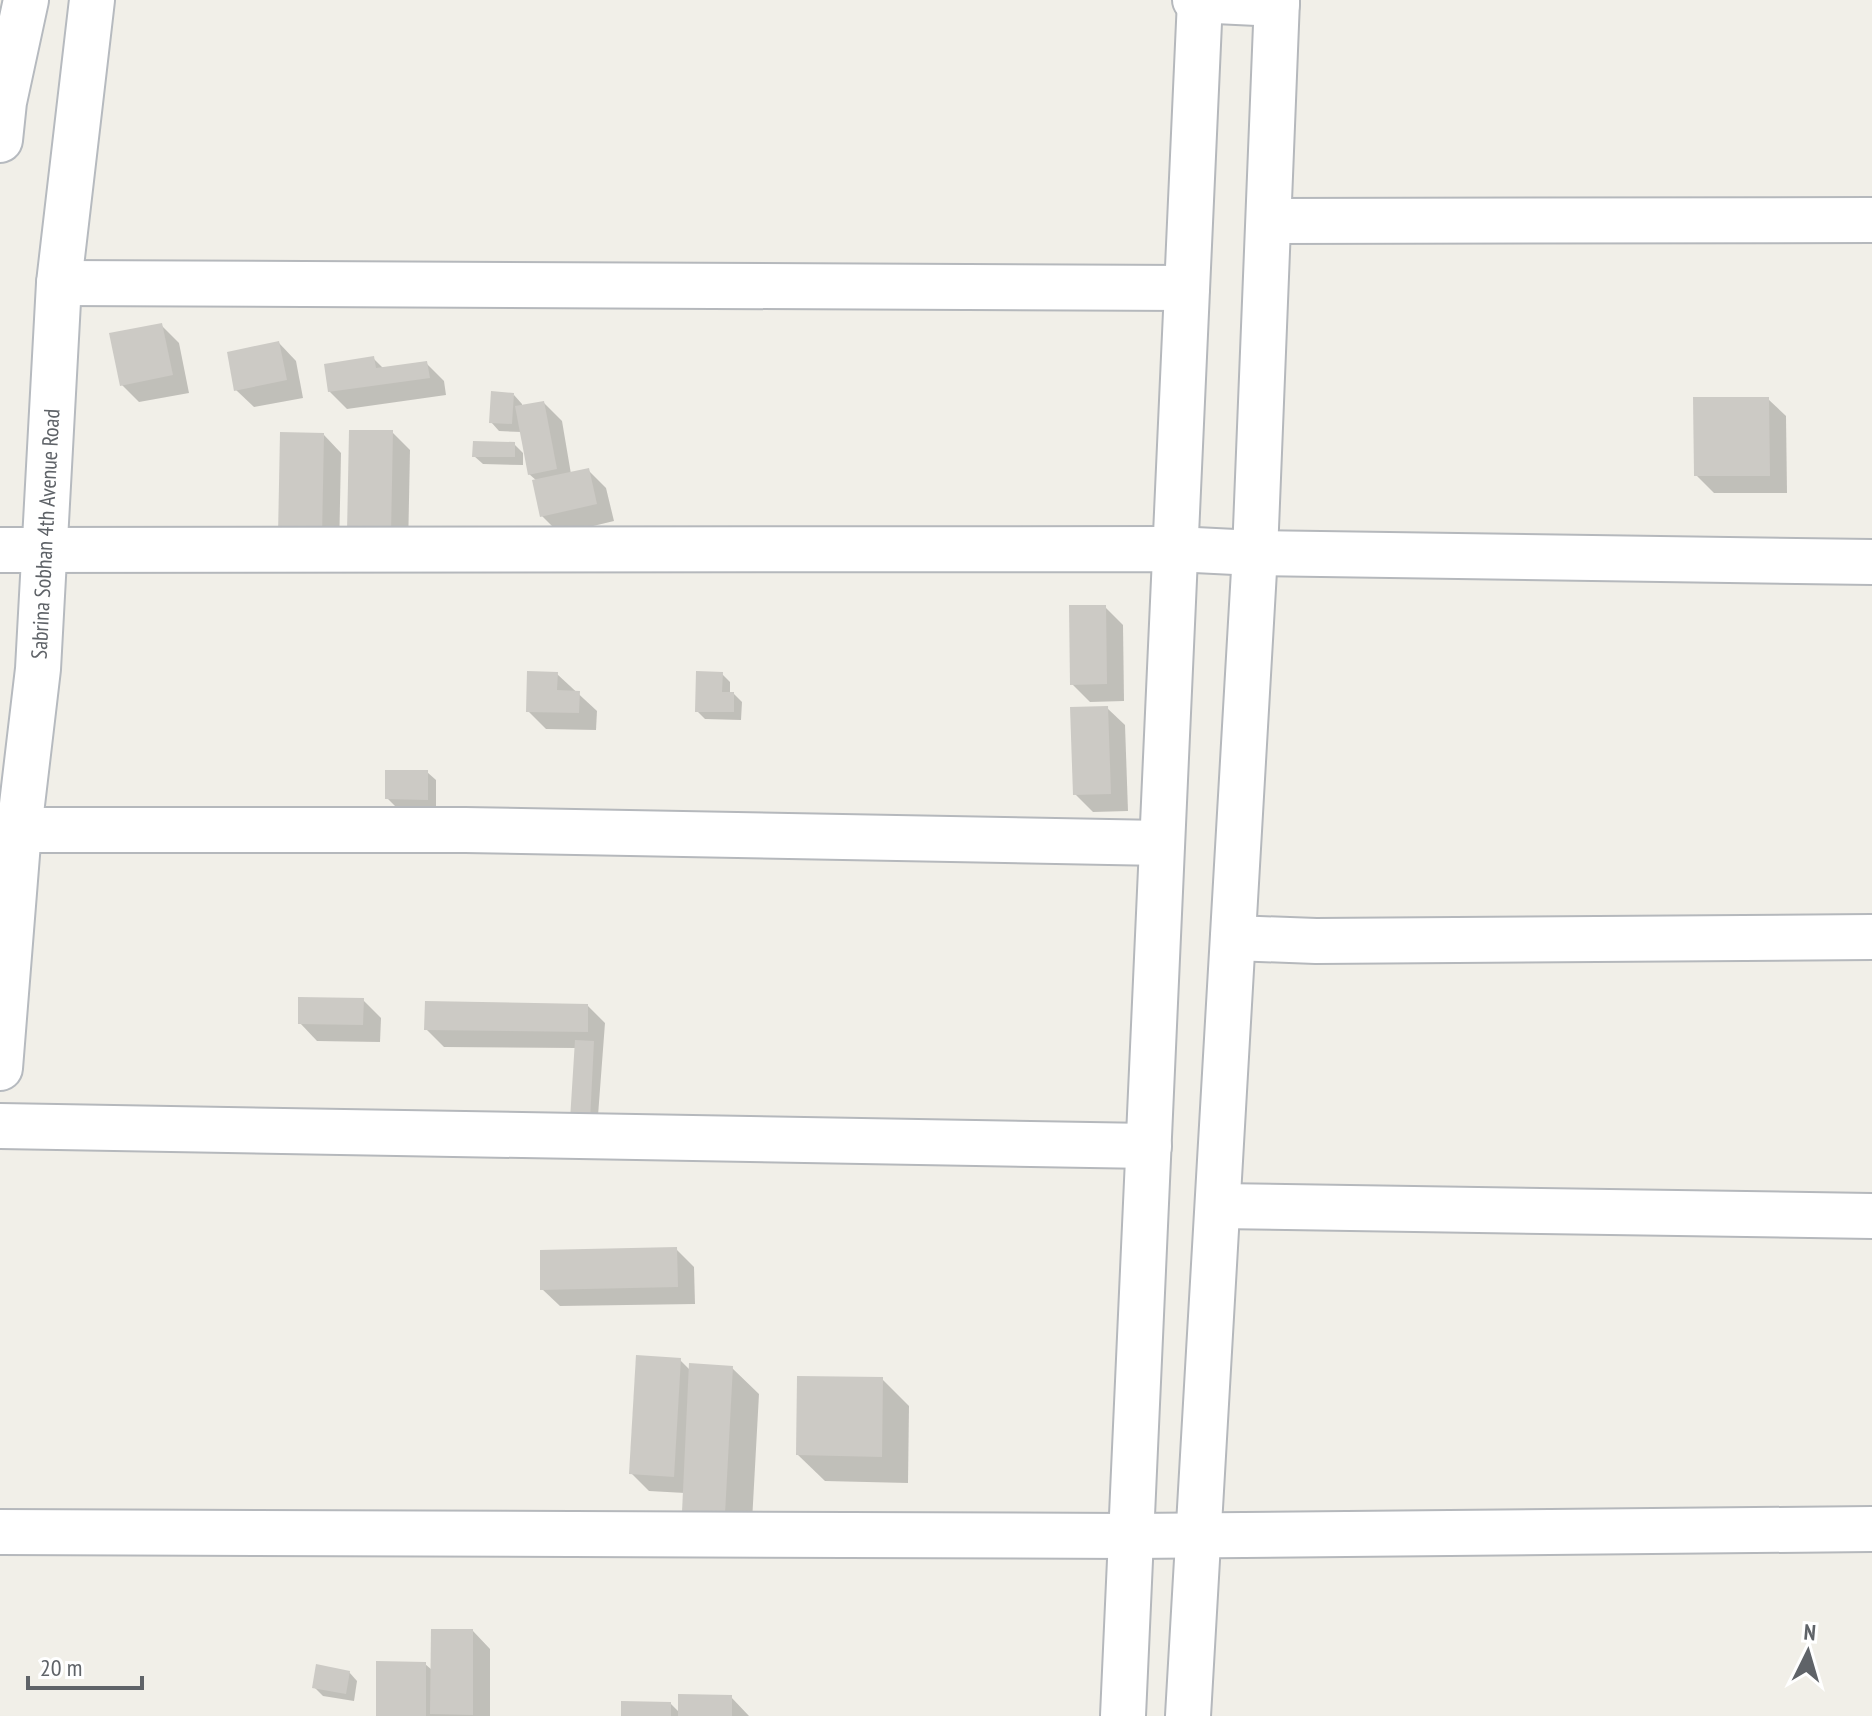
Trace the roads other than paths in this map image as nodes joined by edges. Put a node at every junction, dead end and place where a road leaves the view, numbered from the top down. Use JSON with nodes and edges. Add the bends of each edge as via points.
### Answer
{"nodes":[{"id":1,"x":26,"y":0,"type":"edge"},
{"id":2,"x":92,"y":0,"type":"edge"},
{"id":3,"x":1197,"y":0,"type":"edge"},
{"id":4,"x":1277,"y":2,"type":"edge"},
{"id":5,"x":1,"y":115,"type":"edge"},
{"id":6,"x":1872,"y":220,"type":"edge"},
{"id":7,"x":1269,"y":221,"type":"junction"},
{"id":8,"x":59,"y":283,"type":"junction"},
{"id":9,"x":1187,"y":288,"type":"junction"},
{"id":10,"x":45,"y":549,"type":"junction"},
{"id":11,"x":1175,"y":549,"type":"junction"},
{"id":12,"x":0,"y":550,"type":"edge"},
{"id":13,"x":1255,"y":553,"type":"junction"},
{"id":14,"x":1872,"y":562,"type":"edge"},
{"id":15,"x":10,"y":830,"type":"edge"},
{"id":16,"x":1162,"y":843,"type":"junction"},
{"id":17,"x":1872,"y":937,"type":"edge"},
{"id":18,"x":1233,"y":938,"type":"junction"},
{"id":19,"x":0,"y":1068,"type":"edge"},
{"id":20,"x":0,"y":1126,"type":"edge"},
{"id":21,"x":1149,"y":1146,"type":"junction"},
{"id":22,"x":1218,"y":1206,"type":"junction"},
{"id":23,"x":1872,"y":1216,"type":"edge"},
{"id":24,"x":1872,"y":1529,"type":"edge"},
{"id":25,"x":0,"y":1532,"type":"edge"},
{"id":26,"x":1199,"y":1535,"type":"junction"},
{"id":27,"x":1132,"y":1536,"type":"junction"},
{"id":28,"x":1123,"y":1716,"type":"edge"},
{"id":29,"x":1188,"y":1716,"type":"edge"}],
"edges":[{"from":1,"to":5,"type":"street"},
{"from":2,"to":8,"type":"street","name":"Sabrina Sobhan 4th Avenue Road"},
{"from":3,"to":4,"type":"street"},
{"from":3,"to":9,"type":"street"},
{"from":4,"to":7,"type":"street"},
{"from":6,"to":7,"type":"street"},
{"from":7,"to":13,"type":"street"},
{"from":8,"to":9,"type":"street"},
{"from":8,"to":10,"type":"street","name":"Sabrina Sobhan 4th Avenue Road"},
{"from":9,"to":11,"type":"street"},
{"from":10,"to":11,"type":"street"},
{"from":10,"to":12,"type":"street"},
{"from":10,"to":15,"type":"street","name":"Sabrina Sobhan 4th Avenue Road","via":[[38,669]]},
{"from":11,"to":13,"type":"street"},
{"from":11,"to":16,"type":"street"},
{"from":13,"to":14,"type":"street"},
{"from":13,"to":18,"type":"street"},
{"from":15,"to":16,"type":"street","via":[[465,830]]},
{"from":15,"to":19,"type":"street","name":"Sabrina Sobhan 4th Avenue Road"},
{"from":16,"to":21,"type":"street"},
{"from":17,"to":18,"type":"street"},
{"from":18,"to":22,"type":"street"},
{"from":20,"to":21,"type":"street"},
{"from":21,"to":27,"type":"street"},
{"from":22,"to":23,"type":"street"},
{"from":22,"to":26,"type":"street"},
{"from":24,"to":26,"type":"street"},
{"from":25,"to":27,"type":"street"},
{"from":26,"to":27,"type":"street"},
{"from":26,"to":29,"type":"street"},
{"from":27,"to":28,"type":"street"}]}
